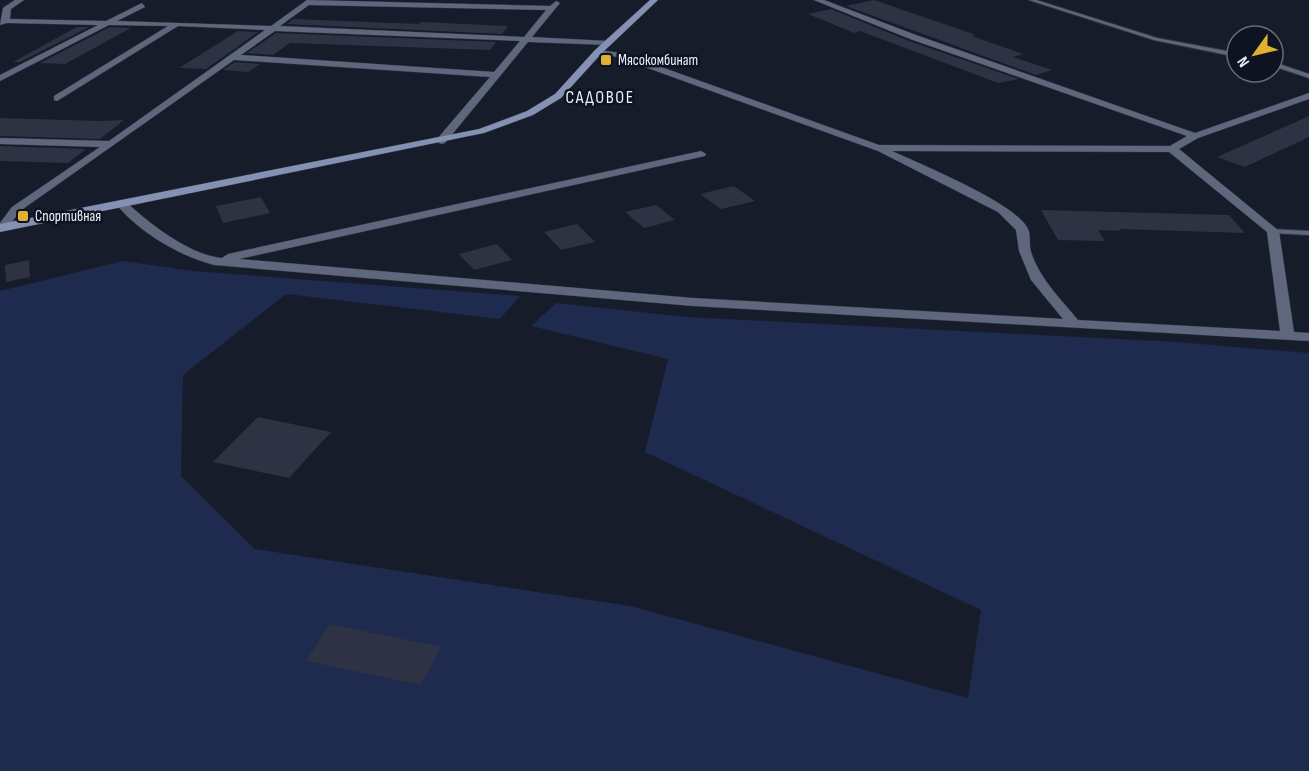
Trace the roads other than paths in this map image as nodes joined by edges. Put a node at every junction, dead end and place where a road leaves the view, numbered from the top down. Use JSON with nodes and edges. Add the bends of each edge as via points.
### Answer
{"nodes":[{"id":1,"x":20,"y":0,"type":"edge"},
{"id":2,"x":558,"y":0,"type":"edge"},
{"id":3,"x":654,"y":0,"type":"edge"},
{"id":4,"x":818,"y":0,"type":"edge"},
{"id":5,"x":1030,"y":0,"type":"edge"},
{"id":6,"x":310,"y":1,"type":"edge"},
{"id":7,"x":142,"y":5,"type":"dead end"},
{"id":8,"x":552,"y":8,"type":"junction"},
{"id":9,"x":3,"y":22,"type":"edge"},
{"id":10,"x":105,"y":22,"type":"junction"},
{"id":11,"x":177,"y":24,"type":"junction"},
{"id":12,"x":272,"y":28,"type":"junction"},
{"id":13,"x":526,"y":39,"type":"junction"},
{"id":14,"x":608,"y":43,"type":"junction"},
{"id":15,"x":598,"y":52,"type":"junction"},
{"id":16,"x":1225,"y":53,"type":"edge"},
{"id":17,"x":230,"y":57,"type":"junction"},
{"id":18,"x":1285,"y":68,"type":"edge"},
{"id":19,"x":496,"y":75,"type":"junction"},
{"id":20,"x":1309,"y":76,"type":"edge"},
{"id":21,"x":0,"y":78,"type":"edge"},
{"id":22,"x":1309,"y":96,"type":"edge"},
{"id":23,"x":57,"y":98,"type":"dead end"},
{"id":24,"x":1195,"y":136,"type":"junction"},
{"id":25,"x":0,"y":141,"type":"edge"},
{"id":26,"x":441,"y":141,"type":"junction"},
{"id":27,"x":109,"y":144,"type":"junction"},
{"id":28,"x":878,"y":148,"type":"junction"},
{"id":29,"x":1172,"y":149,"type":"junction"},
{"id":30,"x":701,"y":154,"type":"dead end"},
{"id":31,"x":122,"y":204,"type":"junction"},
{"id":32,"x":1,"y":227,"type":"edge"},
{"id":33,"x":1273,"y":231,"type":"junction"},
{"id":34,"x":1309,"y":233,"type":"edge"},
{"id":35,"x":214,"y":261,"type":"junction"},
{"id":36,"x":1073,"y":322,"type":"junction"},
{"id":37,"x":1287,"y":335,"type":"junction"},
{"id":38,"x":1309,"y":337,"type":"edge"}],
"edges":[{"from":1,"to":9,"type":"street","via":[[6,8]]},
{"from":2,"to":8,"type":"street"},
{"from":3,"to":14,"type":"street"},
{"from":4,"to":24,"type":"street"},
{"from":5,"to":16,"type":"lane","via":[[1156,39]]},
{"from":6,"to":8,"type":"street"},
{"from":6,"to":12,"type":"street"},
{"from":7,"to":10,"type":"street"},
{"from":8,"to":13,"type":"street"},
{"from":9,"to":10,"type":"street"},
{"from":10,"to":11,"type":"street"},
{"from":10,"to":21,"type":"street"},
{"from":11,"to":12,"type":"street"},
{"from":11,"to":23,"type":"street"},
{"from":12,"to":13,"type":"street"},
{"from":12,"to":17,"type":"street"},
{"from":13,"to":14,"type":"street"},
{"from":13,"to":19,"type":"street"},
{"from":14,"to":15,"type":"street"},
{"from":15,"to":26,"type":"street","via":[[558,96],[530,113]]},
{"from":15,"to":28,"type":"street","via":[[619,55]]},
{"from":17,"to":19,"type":"street"},
{"from":17,"to":27,"type":"street"},
{"from":18,"to":20,"type":"lane"},
{"from":19,"to":26,"type":"street"},
{"from":22,"to":24,"type":"street"},
{"from":24,"to":29,"type":"street"},
{"from":25,"to":27,"type":"street"},
{"from":26,"to":31,"type":"street"},
{"from":27,"to":32,"type":"street","via":[[16,209]]},
{"from":28,"to":29,"type":"street"},
{"from":28,"to":36,"type":"street","via":[[1002,210],[1022,229],[1025,251],[1037,280]]},
{"from":29,"to":33,"type":"street"},
{"from":30,"to":35,"type":"street"},
{"from":31,"to":32,"type":"street"},
{"from":31,"to":35,"type":"street","via":[[146,227]]},
{"from":33,"to":34,"type":"lane"},
{"from":33,"to":37,"type":"street"},
{"from":35,"to":36,"type":"street","via":[[693,302]]},
{"from":36,"to":37,"type":"street"},
{"from":37,"to":38,"type":"street"}]}
